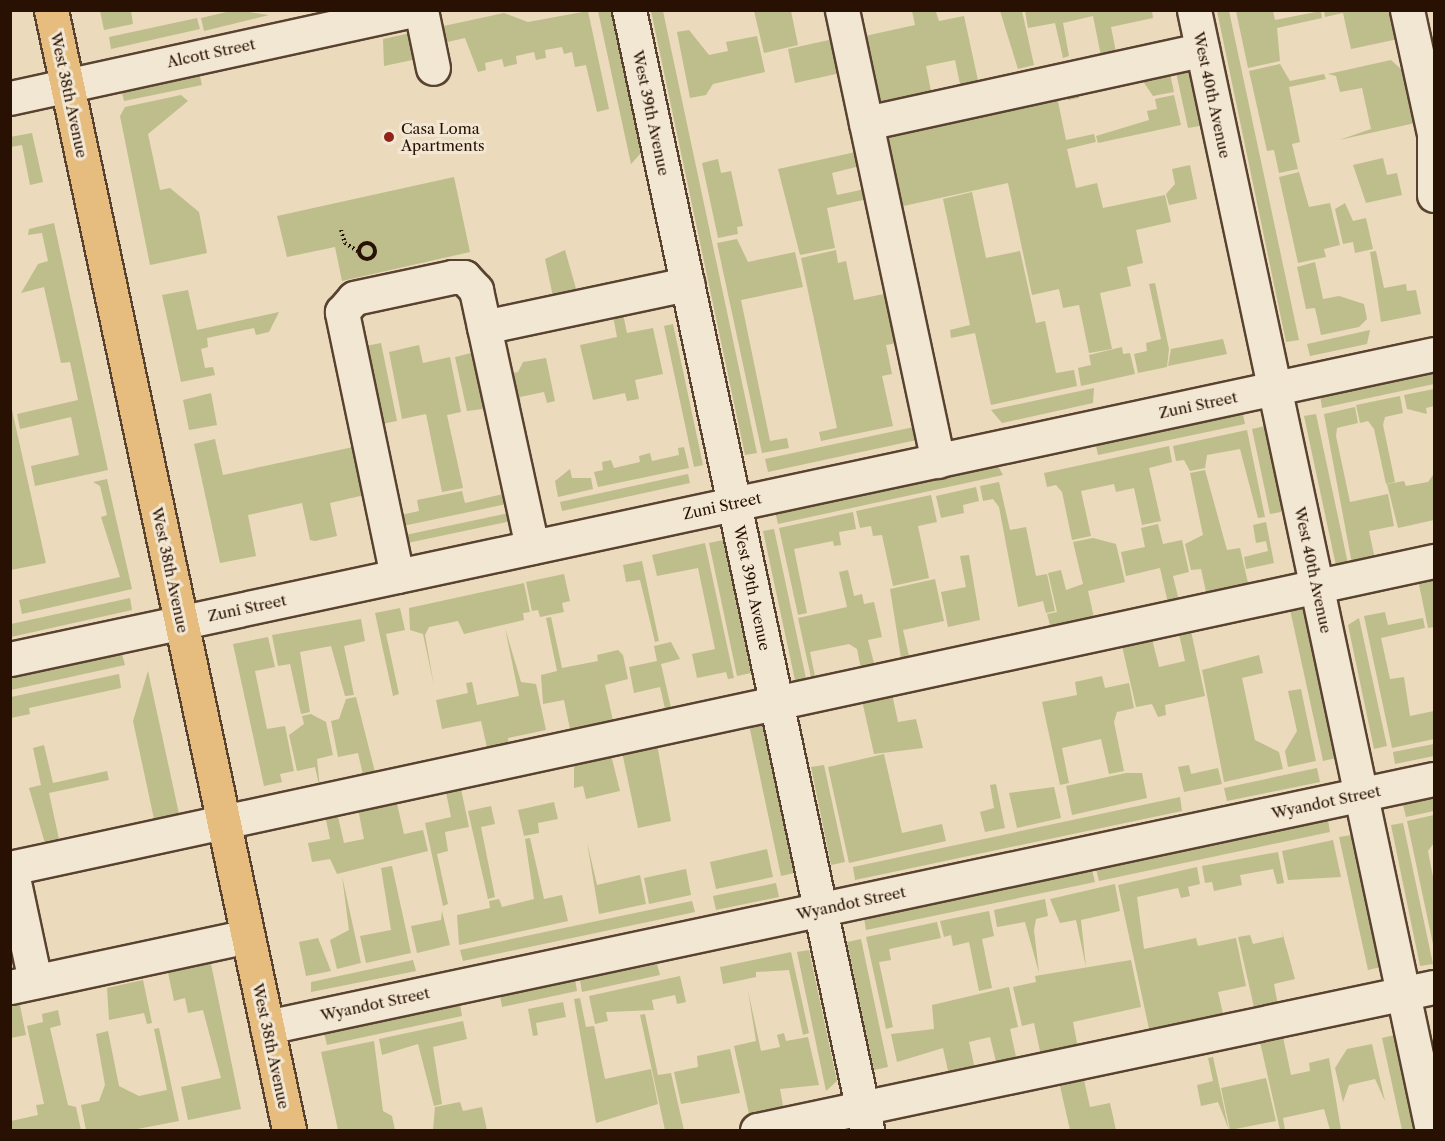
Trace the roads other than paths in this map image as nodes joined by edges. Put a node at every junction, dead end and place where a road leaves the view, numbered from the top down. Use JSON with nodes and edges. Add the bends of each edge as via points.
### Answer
{"nodes":[{"id":1,"x":51,"y":10,"type":"edge"},
{"id":2,"x":412,"y":10,"type":"edge"},
{"id":3,"x":421,"y":10,"type":"edge"},
{"id":4,"x":629,"y":10,"type":"edge"},
{"id":5,"x":842,"y":10,"type":"edge"},
{"id":6,"x":1194,"y":10,"type":"edge"},
{"id":7,"x":1407,"y":10,"type":"edge"},
{"id":8,"x":282,"y":24,"type":"edge"},
{"id":9,"x":1202,"y":50,"type":"junction"},
{"id":10,"x":433,"y":68,"type":"dead end"},
{"id":11,"x":67,"y":85,"type":"junction"},
{"id":12,"x":10,"y":98,"type":"edge"},
{"id":13,"x":866,"y":123,"type":"junction"},
{"id":14,"x":1434,"y":134,"type":"edge"},
{"id":15,"x":1434,"y":195,"type":"edge"},
{"id":16,"x":687,"y":284,"type":"junction"},
{"id":17,"x":484,"y":327,"type":"junction"},
{"id":18,"x":1434,"y":354,"type":"edge"},
{"id":19,"x":1274,"y":389,"type":"junction"},
{"id":20,"x":938,"y":460,"type":"junction"},
{"id":21,"x":734,"y":504,"type":"junction"},
{"id":22,"x":532,"y":547,"type":"junction"},
{"id":23,"x":1434,"y":561,"type":"edge"},
{"id":24,"x":397,"y":576,"type":"junction"},
{"id":25,"x":1316,"y":586,"type":"junction"},
{"id":26,"x":182,"y":622,"type":"junction"},
{"id":27,"x":10,"y":659,"type":"edge"},
{"id":28,"x":776,"y":703,"type":"junction"},
{"id":29,"x":1434,"y":779,"type":"edge"},
{"id":30,"x":1360,"y":795,"type":"junction"},
{"id":31,"x":224,"y":822,"type":"junction"},
{"id":32,"x":11,"y":868,"type":"edge"},
{"id":33,"x":820,"y":910,"type":"junction"},
{"id":34,"x":248,"y":936,"type":"junction"},
{"id":35,"x":23,"y":984,"type":"edge"},
{"id":36,"x":1434,"y":987,"type":"edge"},
{"id":37,"x":1402,"y":994,"type":"junction"},
{"id":38,"x":267,"y":1028,"type":"junction"},
{"id":39,"x":865,"y":1119,"type":"edge"},
{"id":40,"x":289,"y":1131,"type":"edge"},
{"id":41,"x":758,"y":1131,"type":"edge"},
{"id":42,"x":1432,"y":1131,"type":"edge"}],
"edges":[{"from":1,"to":11,"type":"main road","name":"West 38th Avenue"},
{"from":2,"to":8,"type":"street","name":"Alcott Street"},
{"from":3,"to":10,"type":"street"},
{"from":4,"to":16,"type":"street","name":"West 39th Avenue"},
{"from":5,"to":13,"type":"street"},
{"from":6,"to":9,"type":"street","name":"West 40th Avenue"},
{"from":7,"to":14,"type":"street"},
{"from":8,"to":11,"type":"street","name":"Alcott Street"},
{"from":9,"to":13,"type":"street"},
{"from":9,"to":19,"type":"street","name":"West 40th Avenue"},
{"from":11,"to":12,"type":"street","name":"Alcott Street"},
{"from":11,"to":26,"type":"main road","name":"West 38th Avenue"},
{"from":13,"to":20,"type":"street"},
{"from":14,"to":15,"type":"street"},
{"from":16,"to":17,"type":"street"},
{"from":16,"to":21,"type":"street","name":"West 39th Avenue"},
{"from":17,"to":22,"type":"street"},
{"from":17,"to":24,"type":"street","via":[[474,285],[458,276],[354,298],[342,312]]},
{"from":18,"to":19,"type":"street","name":"Zuni Street"},
{"from":19,"to":20,"type":"street","name":"Zuni Street"},
{"from":19,"to":25,"type":"street","name":"West 40th Avenue"},
{"from":20,"to":21,"type":"street","name":"Zuni Street"},
{"from":21,"to":22,"type":"street","name":"Zuni Street"},
{"from":21,"to":28,"type":"street","name":"West 39th Avenue"},
{"from":22,"to":24,"type":"street","name":"Zuni Street"},
{"from":23,"to":25,"type":"street"},
{"from":24,"to":26,"type":"street","name":"Zuni Street"},
{"from":25,"to":28,"type":"street"},
{"from":25,"to":30,"type":"street","name":"West 40th Avenue"},
{"from":26,"to":27,"type":"street","name":"Zuni Street"},
{"from":26,"to":31,"type":"main road","name":"West 38th Avenue"},
{"from":28,"to":31,"type":"street"},
{"from":28,"to":33,"type":"street","name":"West 39th Avenue"},
{"from":29,"to":30,"type":"street","name":"Wyandot Street"},
{"from":30,"to":33,"type":"street","name":"Wyandot Street"},
{"from":30,"to":37,"type":"street","name":"West 40th Avenue"},
{"from":31,"to":32,"type":"street"},
{"from":31,"to":34,"type":"main road","name":"West 38th Avenue"},
{"from":32,"to":35,"type":"street"},
{"from":33,"to":38,"type":"street","name":"Wyandot Street"},
{"from":33,"to":39,"type":"street","name":"West 39th Avenue"},
{"from":34,"to":35,"type":"street"},
{"from":34,"to":38,"type":"main road","name":"West 38th Avenue"},
{"from":36,"to":37,"type":"street"},
{"from":37,"to":39,"type":"street"},
{"from":37,"to":42,"type":"street","name":"West 40th Avenue"},
{"from":38,"to":40,"type":"main road","name":"West 38th Avenue"},
{"from":39,"to":41,"type":"street"}]}
